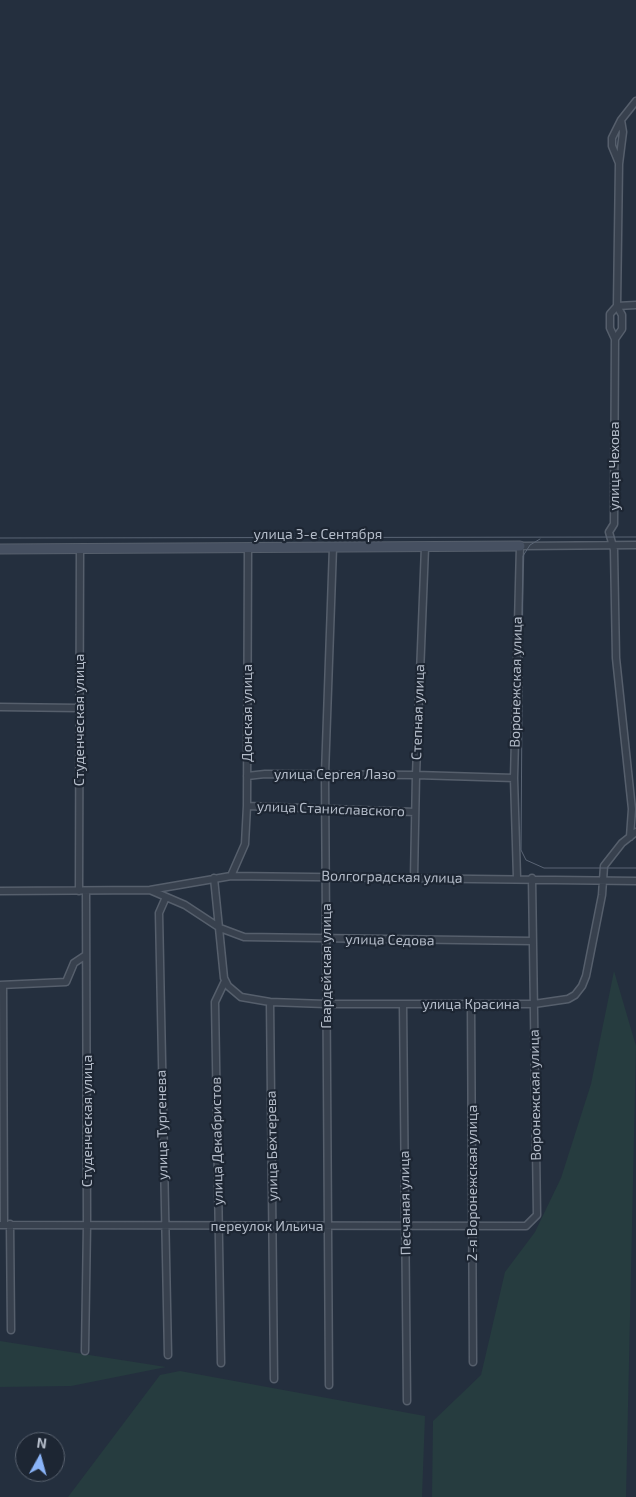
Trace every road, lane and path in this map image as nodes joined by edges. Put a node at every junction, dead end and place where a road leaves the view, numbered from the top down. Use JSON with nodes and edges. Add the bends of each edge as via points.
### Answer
{"nodes":[{"id":1,"x":636,"y":101,"type":"edge"},
{"id":2,"x":621,"y":120,"type":"junction"},
{"id":3,"x":619,"y":164,"type":"junction"},
{"id":4,"x":636,"y":305,"type":"edge"},
{"id":5,"x":617,"y":306,"type":"junction"},
{"id":6,"x":615,"y":339,"type":"junction"},
{"id":7,"x":612,"y":544,"type":"junction"},
{"id":8,"x":636,"y":545,"type":"edge"},
{"id":9,"x":520,"y":546,"type":"junction"},
{"id":10,"x":333,"y":547,"type":"junction"},
{"id":11,"x":426,"y":547,"type":"junction"},
{"id":12,"x":80,"y":548,"type":"junction"},
{"id":13,"x":248,"y":548,"type":"junction"},
{"id":14,"x":0,"y":549,"type":"edge"},
{"id":15,"x":0,"y":707,"type":"edge"},
{"id":16,"x":79,"y":708,"type":"junction"},
{"id":17,"x":325,"y":774,"type":"junction"},
{"id":18,"x":416,"y":775,"type":"junction"},
{"id":19,"x":247,"y":776,"type":"junction"},
{"id":20,"x":514,"y":778,"type":"junction"},
{"id":21,"x":247,"y":806,"type":"junction"},
{"id":22,"x":325,"y":809,"type":"junction"},
{"id":23,"x":415,"y":812,"type":"junction"},
{"id":24,"x":636,"y":832,"type":"edge"},
{"id":25,"x":630,"y":837,"type":"junction"},
{"id":26,"x":231,"y":876,"type":"junction"},
{"id":27,"x":326,"y":877,"type":"junction"},
{"id":28,"x":214,"y":878,"type":"junction"},
{"id":29,"x":414,"y":878,"type":"junction"},
{"id":30,"x":517,"y":878,"type":"junction"},
{"id":31,"x":532,"y":878,"type":"junction"},
{"id":32,"x":602,"y":880,"type":"junction"},
{"id":33,"x":636,"y":880,"type":"edge"},
{"id":34,"x":150,"y":890,"type":"junction"},
{"id":35,"x":0,"y":891,"type":"edge"},
{"id":36,"x":83,"y":892,"type":"junction"},
{"id":37,"x":166,"y":896,"type":"junction"},
{"id":38,"x":220,"y":928,"type":"junction"},
{"id":39,"x":326,"y":939,"type":"junction"},
{"id":40,"x":532,"y":941,"type":"junction"},
{"id":41,"x":86,"y":955,"type":"junction"},
{"id":42,"x":225,"y":981,"type":"junction"},
{"id":43,"x":2,"y":986,"type":"edge"},
{"id":44,"x":270,"y":1002,"type":"junction"},
{"id":45,"x":325,"y":1004,"type":"junction"},
{"id":46,"x":403,"y":1004,"type":"junction"},
{"id":47,"x":470,"y":1004,"type":"junction"},
{"id":48,"x":534,"y":1004,"type":"junction"},
{"id":49,"x":533,"y":1221,"type":"joint"},
{"id":50,"x":5,"y":1224,"type":"edge"},
{"id":51,"x":87,"y":1225,"type":"junction"},
{"id":52,"x":164,"y":1226,"type":"junction"},
{"id":53,"x":218,"y":1226,"type":"junction"},
{"id":54,"x":273,"y":1226,"type":"junction"},
{"id":55,"x":327,"y":1226,"type":"junction"},
{"id":56,"x":405,"y":1226,"type":"junction"},
{"id":57,"x":473,"y":1226,"type":"junction"},
{"id":58,"x":11,"y":1330,"type":"dead end"},
{"id":59,"x":85,"y":1352,"type":"dead end"},
{"id":60,"x":168,"y":1355,"type":"dead end"},
{"id":61,"x":473,"y":1362,"type":"dead end"},
{"id":62,"x":222,"y":1363,"type":"dead end"},
{"id":63,"x":274,"y":1379,"type":"dead end"},
{"id":64,"x":328,"y":1385,"type":"dead end"},
{"id":65,"x":407,"y":1401,"type":"dead end"}],
"edges":[{"from":1,"to":2,"type":"street"},
{"from":2,"to":3,"type":"street","name":"улица Чехова"},
{"from":2,"to":3,"type":"street","via":[[612,146]]},
{"from":3,"to":5,"type":"street","name":"улица Чехова"},
{"from":4,"to":5,"type":"street"},
{"from":5,"to":6,"type":"street","name":"улица Чехова","via":[[622,315],[622,329]]},
{"from":5,"to":6,"type":"street","via":[[610,314],[610,328]]},
{"from":6,"to":7,"type":"street","name":"улица Чехова","via":[[614,524],[609,532]]},
{"from":7,"to":8,"type":"street","name":"улица 3-е Сентября"},
{"from":7,"to":9,"type":"street","name":"улица 3-е Сентября"},
{"from":7,"to":25,"type":"street","name":"улица Чехова","via":[[616,586],[616,658],[632,810]]},
{"from":9,"to":11,"type":"street","name":"улица 3-е Сентября"},
{"from":9,"to":20,"type":"street","name":"Воронежская улица"},
{"from":10,"to":11,"type":"street","name":"улица 3-е Сентября"},
{"from":10,"to":13,"type":"street","name":"улица 3-е Сентября"},
{"from":10,"to":17,"type":"street","name":"Гвардейская улица"},
{"from":11,"to":18,"type":"street","name":"Степная улица"},
{"from":12,"to":13,"type":"street","name":"улица 3-е Сентября"},
{"from":12,"to":14,"type":"street","name":"улица 3-е Сентября"},
{"from":12,"to":16,"type":"street","name":"Студенческая улица"},
{"from":13,"to":19,"type":"street","name":"Донская улица"},
{"from":15,"to":16,"type":"street"},
{"from":16,"to":36,"type":"street","name":"Студенческая улица"},
{"from":17,"to":18,"type":"street","name":"улица Сергея Лазо"},
{"from":17,"to":19,"type":"street","name":"улица Сергея Лазо"},
{"from":17,"to":22,"type":"street","name":"Гвардейская улица"},
{"from":18,"to":20,"type":"street","name":"улица Сергея Лазо"},
{"from":18,"to":23,"type":"street","name":"Степная улица"},
{"from":19,"to":21,"type":"street","name":"Донская улица"},
{"from":20,"to":30,"type":"street","name":"Воронежская улица"},
{"from":21,"to":22,"type":"street","name":"улица Станиславского"},
{"from":21,"to":26,"type":"street","name":"Донская улица","via":[[245,844]]},
{"from":22,"to":23,"type":"street","name":"улица Станиславского"},
{"from":22,"to":27,"type":"street","name":"Гвардейская улица"},
{"from":23,"to":29,"type":"street","name":"Степная улица"},
{"from":24,"to":25,"type":"street","name":"улица Красина"},
{"from":25,"to":32,"type":"street","name":"улица Красина","via":[[604,866]]},
{"from":26,"to":27,"type":"street","name":"Волгоградская улица"},
{"from":26,"to":28,"type":"street","name":"Волгоградская улица"},
{"from":27,"to":29,"type":"street","name":"Волгоградская улица"},
{"from":27,"to":39,"type":"street","name":"Гвардейская улица"},
{"from":28,"to":34,"type":"street","name":"Волгоградская улица"},
{"from":28,"to":38,"type":"street"},
{"from":29,"to":30,"type":"street","name":"Волгоградская улица"},
{"from":30,"to":31,"type":"street","name":"Волгоградская улица"},
{"from":31,"to":32,"type":"street","name":"Волгоградская улица"},
{"from":31,"to":40,"type":"street","name":"Воронежская улица"},
{"from":32,"to":33,"type":"street","name":"Волгоградская улица"},
{"from":32,"to":48,"type":"street","name":"улица Красина","via":[[602,895],[582,986],[568,999]]},
{"from":34,"to":36,"type":"street","name":"Волгоградская улица"},
{"from":34,"to":37,"type":"street","name":"Волгоградская улица"},
{"from":35,"to":36,"type":"street","name":"Волгоградская улица"},
{"from":36,"to":41,"type":"street","name":"Студенческая улица"},
{"from":37,"to":38,"type":"street","name":"улица Седова"},
{"from":37,"to":52,"type":"street","name":"улица Тургенева","via":[[159,913]]},
{"from":38,"to":39,"type":"street","name":"улица Седова","via":[[244,938]]},
{"from":38,"to":42,"type":"street"},
{"from":39,"to":40,"type":"street","name":"улица Седова"},
{"from":39,"to":45,"type":"street","name":"Гвардейская улица"},
{"from":40,"to":48,"type":"street","name":"Воронежская улица"},
{"from":41,"to":43,"type":"street","via":[[74,963],[66,982]]},
{"from":41,"to":51,"type":"street","name":"Студенческая улица"},
{"from":42,"to":44,"type":"street","name":"улица Красина","via":[[246,999]]},
{"from":42,"to":53,"type":"street","name":"улица Декабристов","via":[[215,1002]]},
{"from":43,"to":50,"type":"street"},
{"from":44,"to":45,"type":"street","name":"улица Красина"},
{"from":44,"to":54,"type":"street","name":"улица Бехтерева"},
{"from":45,"to":46,"type":"street","name":"улица Красина"},
{"from":45,"to":55,"type":"street","name":"Гвардейская улица"},
{"from":46,"to":47,"type":"street","name":"улица Красина"},
{"from":46,"to":56,"type":"street","name":"Песчаная улица"},
{"from":47,"to":48,"type":"street","name":"улица Красина"},
{"from":47,"to":57,"type":"street","name":"2-я Воронежская улица"},
{"from":48,"to":49,"type":"street","name":"Воронежская улица","via":[[537,1215]]},
{"from":49,"to":57,"type":"street","name":"переулок Ильича","via":[[526,1226]]},
{"from":50,"to":51,"type":"street","name":"переулок Ильича"},
{"from":50,"to":58,"type":"street"},
{"from":51,"to":52,"type":"street","name":"переулок Ильича"},
{"from":51,"to":59,"type":"street","name":"Студенческая улица"},
{"from":52,"to":53,"type":"street","name":"переулок Ильича"},
{"from":52,"to":60,"type":"street","name":"улица Тургенева"},
{"from":53,"to":54,"type":"street","name":"переулок Ильича"},
{"from":53,"to":62,"type":"street","name":"улица Декабристов"},
{"from":54,"to":55,"type":"street","name":"переулок Ильича"},
{"from":54,"to":63,"type":"street","name":"улица Бехтерева"},
{"from":55,"to":56,"type":"street","name":"переулок Ильича"},
{"from":55,"to":64,"type":"street","name":"Гвардейская улица"},
{"from":56,"to":57,"type":"street","name":"переулок Ильича"},
{"from":56,"to":65,"type":"street","name":"Песчаная улица"},
{"from":57,"to":61,"type":"street","name":"2-я Воронежская улица"}]}
